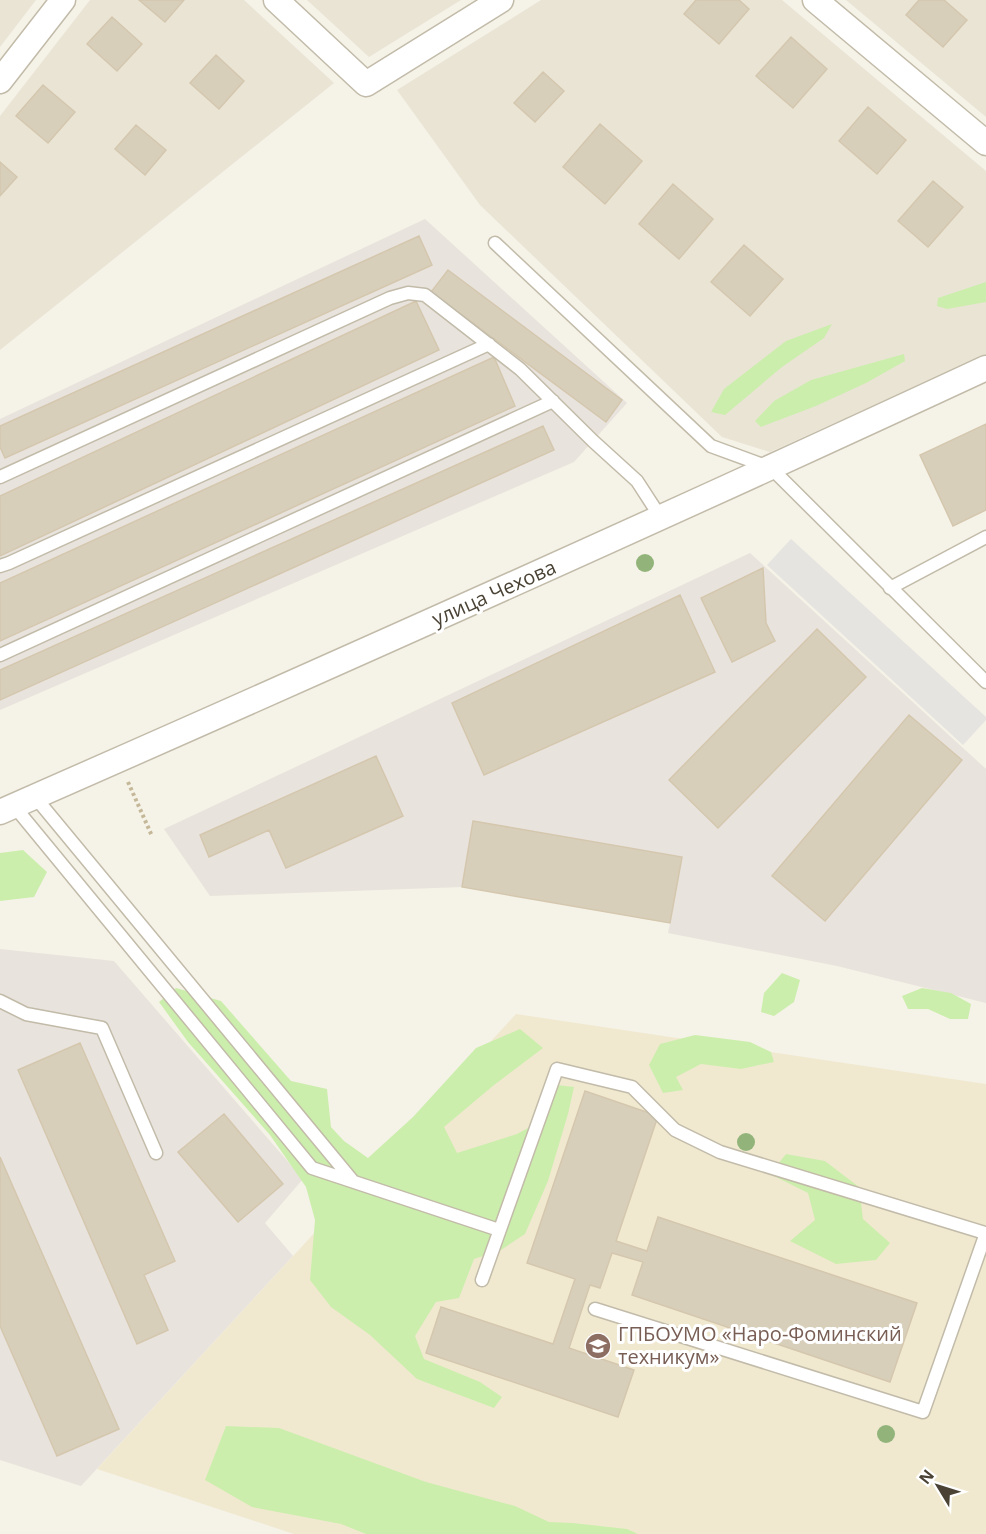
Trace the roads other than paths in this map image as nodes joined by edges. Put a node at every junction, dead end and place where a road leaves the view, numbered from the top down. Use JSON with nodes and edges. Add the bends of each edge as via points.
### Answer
{"nodes":[{"id":1,"x":63,"y":0,"type":"edge"},
{"id":2,"x":276,"y":0,"type":"edge"},
{"id":3,"x":501,"y":0,"type":"edge"},
{"id":4,"x":815,"y":0,"type":"edge"},
{"id":5,"x":0,"y":81,"type":"edge"},
{"id":6,"x":986,"y":143,"type":"edge"},
{"id":7,"x":495,"y":243,"type":"dead end"},
{"id":8,"x":489,"y":344,"type":"junction"},
{"id":9,"x":986,"y":368,"type":"edge"},
{"id":10,"x":553,"y":401,"type":"junction"},
{"id":11,"x":771,"y":468,"type":"junction"},
{"id":12,"x":0,"y":477,"type":"edge"},
{"id":13,"x":661,"y":518,"type":"junction"},
{"id":14,"x":986,"y":537,"type":"edge"},
{"id":15,"x":0,"y":566,"type":"edge"},
{"id":16,"x":890,"y":588,"type":"junction"},
{"id":17,"x":0,"y":655,"type":"edge"},
{"id":18,"x":986,"y":682,"type":"edge"},
{"id":19,"x":16,"y":805,"type":"edge"},
{"id":20,"x":0,"y":1001,"type":"edge"},
{"id":21,"x":156,"y":1153,"type":"dead end"},
{"id":22,"x":352,"y":1181,"type":"junction"},
{"id":23,"x":500,"y":1230,"type":"junction"},
{"id":24,"x":986,"y":1233,"type":"edge"},
{"id":25,"x":482,"y":1280,"type":"dead end"},
{"id":26,"x":595,"y":1309,"type":"dead end"}],
"edges":[{"from":1,"to":5,"type":"street"},
{"from":2,"to":3,"type":"street","via":[[366,84]]},
{"from":4,"to":6,"type":"street"},
{"from":7,"to":11,"type":"lane","via":[[711,446]]},
{"from":8,"to":10,"type":"lane"},
{"from":8,"to":12,"type":"lane","via":[[425,295],[408,293]]},
{"from":8,"to":15,"type":"lane"},
{"from":9,"to":11,"type":"street","name":"улица Чехова"},
{"from":10,"to":13,"type":"lane","via":[[637,481]]},
{"from":10,"to":17,"type":"lane"},
{"from":11,"to":13,"type":"street","name":"улица Чехова"},
{"from":11,"to":16,"type":"lane"},
{"from":13,"to":19,"type":"street","name":"улица Чехова"},
{"from":14,"to":16,"type":"lane"},
{"from":16,"to":18,"type":"lane"},
{"from":19,"to":22,"type":"lane"},
{"from":19,"to":22,"type":"lane","via":[[312,1168]]},
{"from":20,"to":21,"type":"lane","via":[[26,1014],[102,1028]]},
{"from":22,"to":23,"type":"lane"},
{"from":23,"to":24,"type":"lane","via":[[557,1069],[632,1087],[675,1130],[720,1152]]},
{"from":23,"to":25,"type":"lane"},
{"from":24,"to":26,"type":"lane","via":[[922,1412]]}]}
